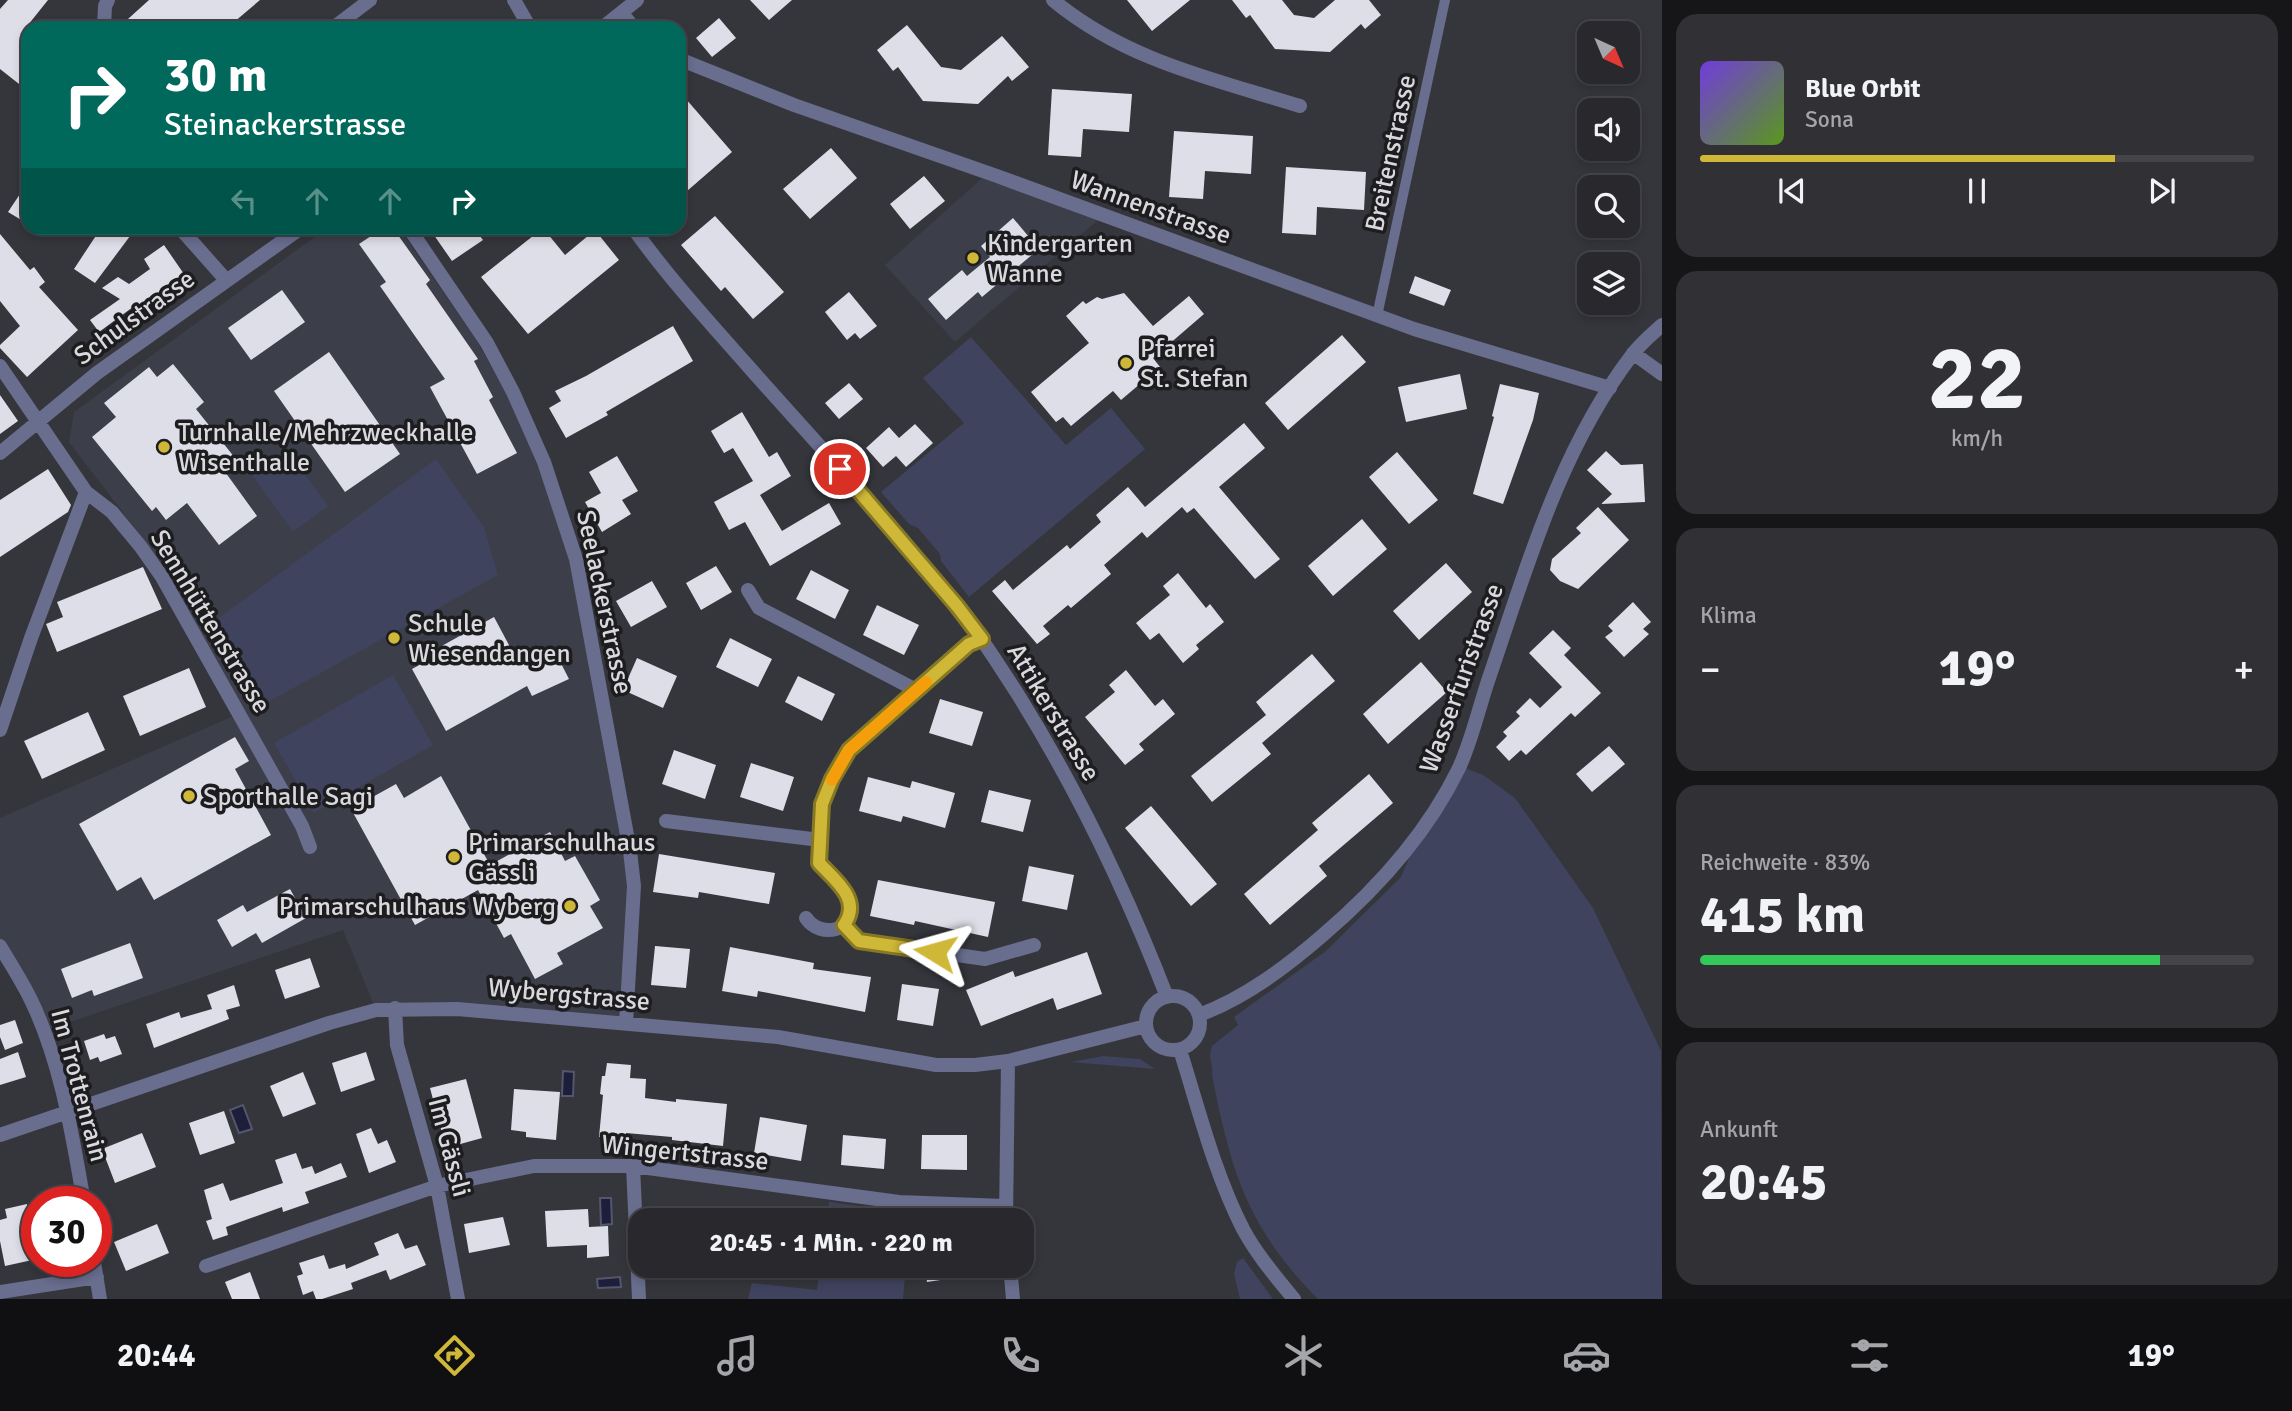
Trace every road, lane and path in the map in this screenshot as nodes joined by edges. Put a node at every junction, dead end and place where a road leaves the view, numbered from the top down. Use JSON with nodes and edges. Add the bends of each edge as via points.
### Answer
{"nodes":[{"id":1,"x":108,"y":0,"type":"edge"},
{"id":2,"x":370,"y":0,"type":"edge"},
{"id":3,"x":514,"y":0,"type":"edge"},
{"id":4,"x":637,"y":0,"type":"edge"},
{"id":5,"x":1053,"y":0,"type":"edge"},
{"id":6,"x":1444,"y":0,"type":"edge"},
{"id":7,"x":622,"y":13,"type":"junction"},
{"id":8,"x":104,"y":21,"type":"edge"},
{"id":9,"x":342,"y":21,"type":"edge"},
{"id":10,"x":526,"y":21,"type":"edge"},
{"id":11,"x":611,"y":21,"type":"edge"},
{"id":12,"x":628,"y":21,"type":"edge"},
{"id":13,"x":686,"y":61,"type":"edge"},
{"id":14,"x":1300,"y":106,"type":"dead end"},
{"id":15,"x":186,"y":235,"type":"edge"},
{"id":16,"x":291,"y":235,"type":"edge"},
{"id":17,"x":414,"y":235,"type":"edge"},
{"id":18,"x":638,"y":235,"type":"edge"},
{"id":19,"x":226,"y":280,"type":"junction"},
{"id":20,"x":1377,"y":316,"type":"junction"},
{"id":21,"x":1662,"y":325,"type":"edge"},
{"id":22,"x":1633,"y":353,"type":"junction"},
{"id":23,"x":0,"y":366,"type":"edge"},
{"id":24,"x":1662,"y":373,"type":"edge"},
{"id":25,"x":1610,"y":388,"type":"junction"},
{"id":26,"x":38,"y":421,"type":"junction"},
{"id":27,"x":0,"y":453,"type":"edge"},
{"id":28,"x":86,"y":492,"type":"junction"},
{"id":29,"x":748,"y":590,"type":"dead end"},
{"id":30,"x":982,"y":639,"type":"junction"},
{"id":31,"x":916,"y":690,"type":"junction"},
{"id":32,"x":0,"y":730,"type":"edge"},
{"id":33,"x":666,"y":821,"type":"dead end"},
{"id":34,"x":820,"y":840,"type":"junction"},
{"id":35,"x":310,"y":847,"type":"dead end"},
{"id":36,"x":806,"y":918,"type":"dead end"},
{"id":37,"x":844,"y":925,"type":"junction"},
{"id":38,"x":1034,"y":945,"type":"dead end"},
{"id":39,"x":0,"y":946,"type":"edge"},
{"id":40,"x":1167,"y":997,"type":"junction"},
{"id":41,"x":395,"y":1008,"type":"junction"},
{"id":42,"x":1199,"y":1015,"type":"junction"},
{"id":43,"x":626,"y":1023,"type":"junction"},
{"id":44,"x":1146,"y":1026,"type":"junction"},
{"id":45,"x":1180,"y":1049,"type":"junction"},
{"id":46,"x":1008,"y":1061,"type":"junction"},
{"id":47,"x":68,"y":1112,"type":"junction"},
{"id":48,"x":0,"y":1135,"type":"edge"},
{"id":49,"x":633,"y":1166,"type":"junction"},
{"id":50,"x":81,"y":1186,"type":"edge"},
{"id":51,"x":436,"y":1186,"type":"junction"},
{"id":52,"x":957,"y":1208,"type":"edge"},
{"id":53,"x":1005,"y":1208,"type":"edge"},
{"id":54,"x":206,"y":1266,"type":"dead end"},
{"id":55,"x":63,"y":1277,"type":"edge"},
{"id":56,"x":97,"y":1277,"type":"edge"},
{"id":57,"x":1011,"y":1278,"type":"edge"},
{"id":58,"x":0,"y":1292,"type":"edge"},
{"id":59,"x":100,"y":1299,"type":"edge"},
{"id":60,"x":458,"y":1299,"type":"edge"},
{"id":61,"x":639,"y":1299,"type":"edge"},
{"id":62,"x":1013,"y":1299,"type":"edge"},
{"id":63,"x":1294,"y":1299,"type":"edge"}],
"edges":[{"from":1,"to":8,"type":"street"},
{"from":2,"to":9,"type":"street"},
{"from":3,"to":10,"type":"street"},
{"from":4,"to":7,"type":"street"},
{"from":5,"to":14,"type":"street","via":[[1090,28],[1159,63]]},
{"from":6,"to":20,"type":"lane","name":"Breitenstrasse"},
{"from":7,"to":11,"type":"street"},
{"from":7,"to":12,"type":"street"},
{"from":13,"to":20,"type":"street","name":"Wannenstrasse","via":[[794,105]]},
{"from":15,"to":19,"type":"street"},
{"from":16,"to":19,"type":"street","name":"Schulstrasse"},
{"from":17,"to":43,"type":"street","name":"Seelackerstrasse","via":[[487,343],[513,392],[544,462],[576,559],[631,851],[634,886]]},
{"from":18,"to":30,"type":"street","name":"Attikerstrasse","via":[[685,295],[872,504]]},
{"from":19,"to":26,"type":"street","name":"Schulstrasse"},
{"from":20,"to":25,"type":"street","name":"Wannenstrasse"},
{"from":21,"to":22,"type":"street","name":"Wasserfuristrasse"},
{"from":22,"to":24,"type":"street"},
{"from":22,"to":25,"type":"street","name":"Wasserfuristrasse"},
{"from":23,"to":26,"type":"street","name":"Sennhüttenstrasse"},
{"from":25,"to":42,"type":"street","name":"Wasserfuristrasse","via":[[1563,471],[1460,766],[1417,839],[1362,901],[1290,963],[1223,1006]]},
{"from":26,"to":27,"type":"street","name":"Schulstrasse"},
{"from":26,"to":28,"type":"street","name":"Sennhüttenstrasse"},
{"from":28,"to":32,"type":"street"},
{"from":28,"to":35,"type":"street","name":"Sennhüttenstrasse","via":[[112,512],[162,577]]},
{"from":29,"to":31,"type":"street","via":[[759,608]]},
{"from":30,"to":31,"type":"street","via":[[969,644]]},
{"from":30,"to":40,"type":"street","name":"Attikerstrasse","via":[[1040,730],[1085,813]]},
{"from":31,"to":34,"type":"street","via":[[849,750],[822,804]]},
{"from":33,"to":34,"type":"street"},
{"from":34,"to":37,"type":"street","via":[[819,863],[851,904]]},
{"from":36,"to":37,"type":"street","via":[[823,931]]},
{"from":37,"to":38,"type":"street","via":[[859,941],[985,959]]},
{"from":39,"to":47,"type":"street","name":"Im Trottenrain","via":[[31,999]]},
{"from":40,"to":42,"type":"street","via":[[1190,1002]]},
{"from":40,"to":44,"type":"street","via":[[1151,1008]]},
{"from":41,"to":43,"type":"street","name":"Wybergstrasse"},
{"from":41,"to":47,"type":"street","name":"Wybergstrasse","via":[[329,1023]]},
{"from":41,"to":51,"type":"street","name":"Im Gässli","via":[[397,1045]]},
{"from":42,"to":45,"type":"street","via":[[1197,1037]]},
{"from":43,"to":46,"type":"street","name":"Wybergstrasse","via":[[778,1037],[936,1065]]},
{"from":44,"to":45,"type":"street","via":[[1154,1043]]},
{"from":44,"to":46,"type":"street","name":"Wybergstrasse"},
{"from":45,"to":63,"type":"street","via":[[1238,1217],[1257,1252]]},
{"from":46,"to":53,"type":"street"},
{"from":47,"to":48,"type":"street","name":"Wybergstrasse"},
{"from":47,"to":50,"type":"street","name":"Im Trottenrain"},
{"from":49,"to":51,"type":"street","name":"Wingertstrasse","via":[[534,1166]]},
{"from":49,"to":52,"type":"street","name":"Wingertstrasse"},
{"from":49,"to":61,"type":"street"},
{"from":51,"to":54,"type":"street","name":"Wingertstrasse"},
{"from":51,"to":60,"type":"street","name":"Im Gässli"},
{"from":55,"to":58,"type":"street"},
{"from":56,"to":59,"type":"street"},
{"from":57,"to":62,"type":"street"}]}
